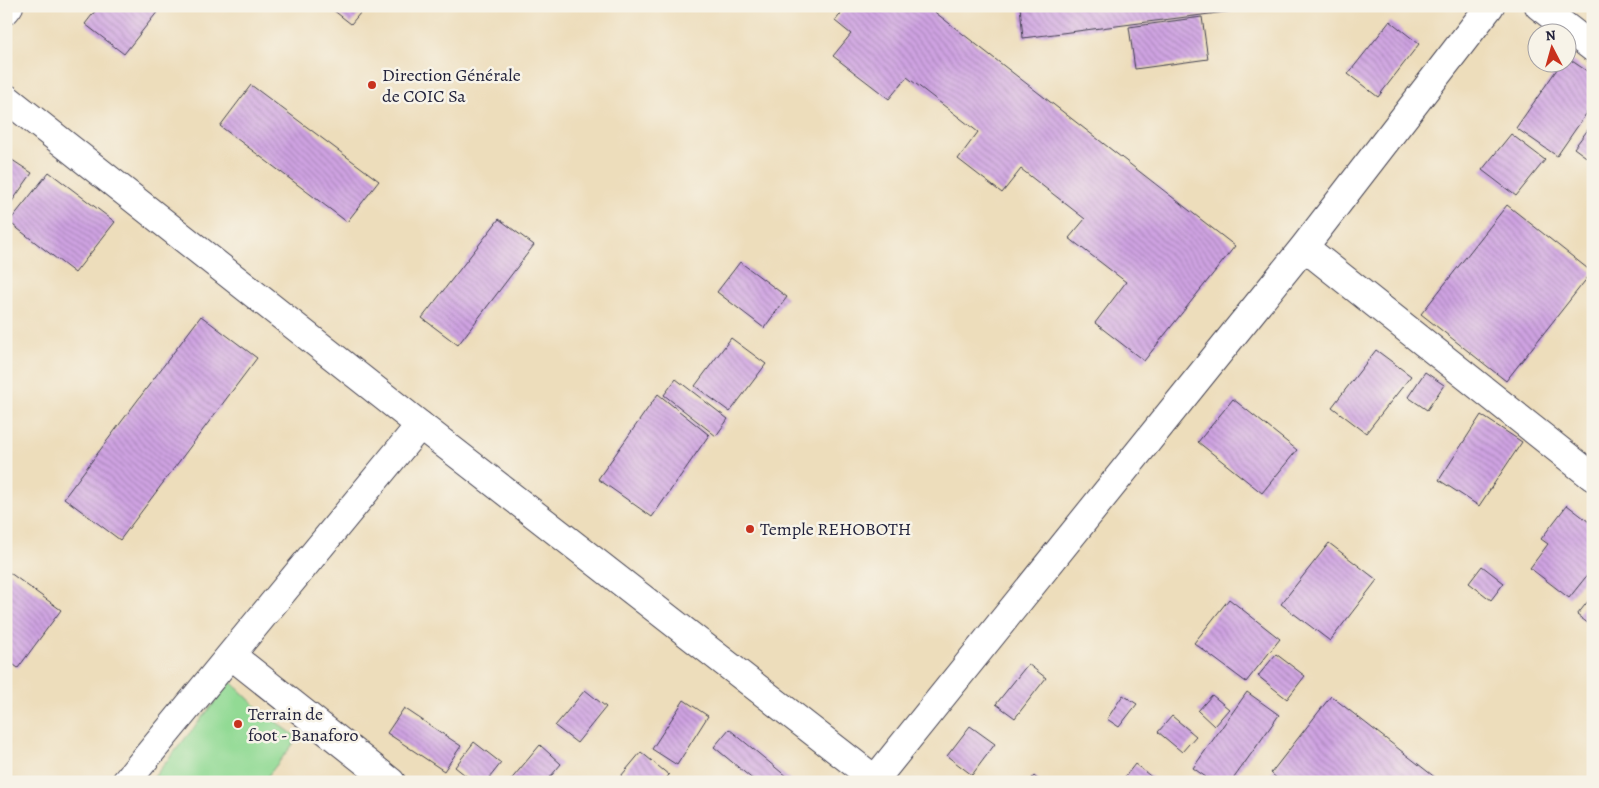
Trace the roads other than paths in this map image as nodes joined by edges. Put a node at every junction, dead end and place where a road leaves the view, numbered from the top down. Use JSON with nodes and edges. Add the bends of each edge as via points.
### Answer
{"nodes":[{"id":1,"x":10,"y":6,"type":"edge"},
{"id":2,"x":1490,"y":6,"type":"edge"},
{"id":3,"x":1539,"y":6,"type":"edge"},
{"id":4,"x":6,"y":10,"type":"edge"},
{"id":5,"x":1593,"y":48,"type":"edge"},
{"id":6,"x":6,"y":98,"type":"edge"},
{"id":7,"x":1304,"y":247,"type":"junction"},
{"id":8,"x":420,"y":425,"type":"junction"},
{"id":9,"x":1593,"y":477,"type":"edge"},
{"id":10,"x":231,"y":655,"type":"junction"},
{"id":11,"x":876,"y":781,"type":"edge"},
{"id":12,"x":126,"y":782,"type":"edge"},
{"id":13,"x":391,"y":782,"type":"edge"}],
"edges":[{"from":1,"to":4,"type":"street"},
{"from":2,"to":7,"type":"street"},
{"from":3,"to":5,"type":"street"},
{"from":6,"to":8,"type":"street"},
{"from":7,"to":9,"type":"street"},
{"from":7,"to":11,"type":"street"},
{"from":8,"to":10,"type":"street"},
{"from":8,"to":11,"type":"street"},
{"from":10,"to":12,"type":"street"},
{"from":10,"to":13,"type":"street"}]}
